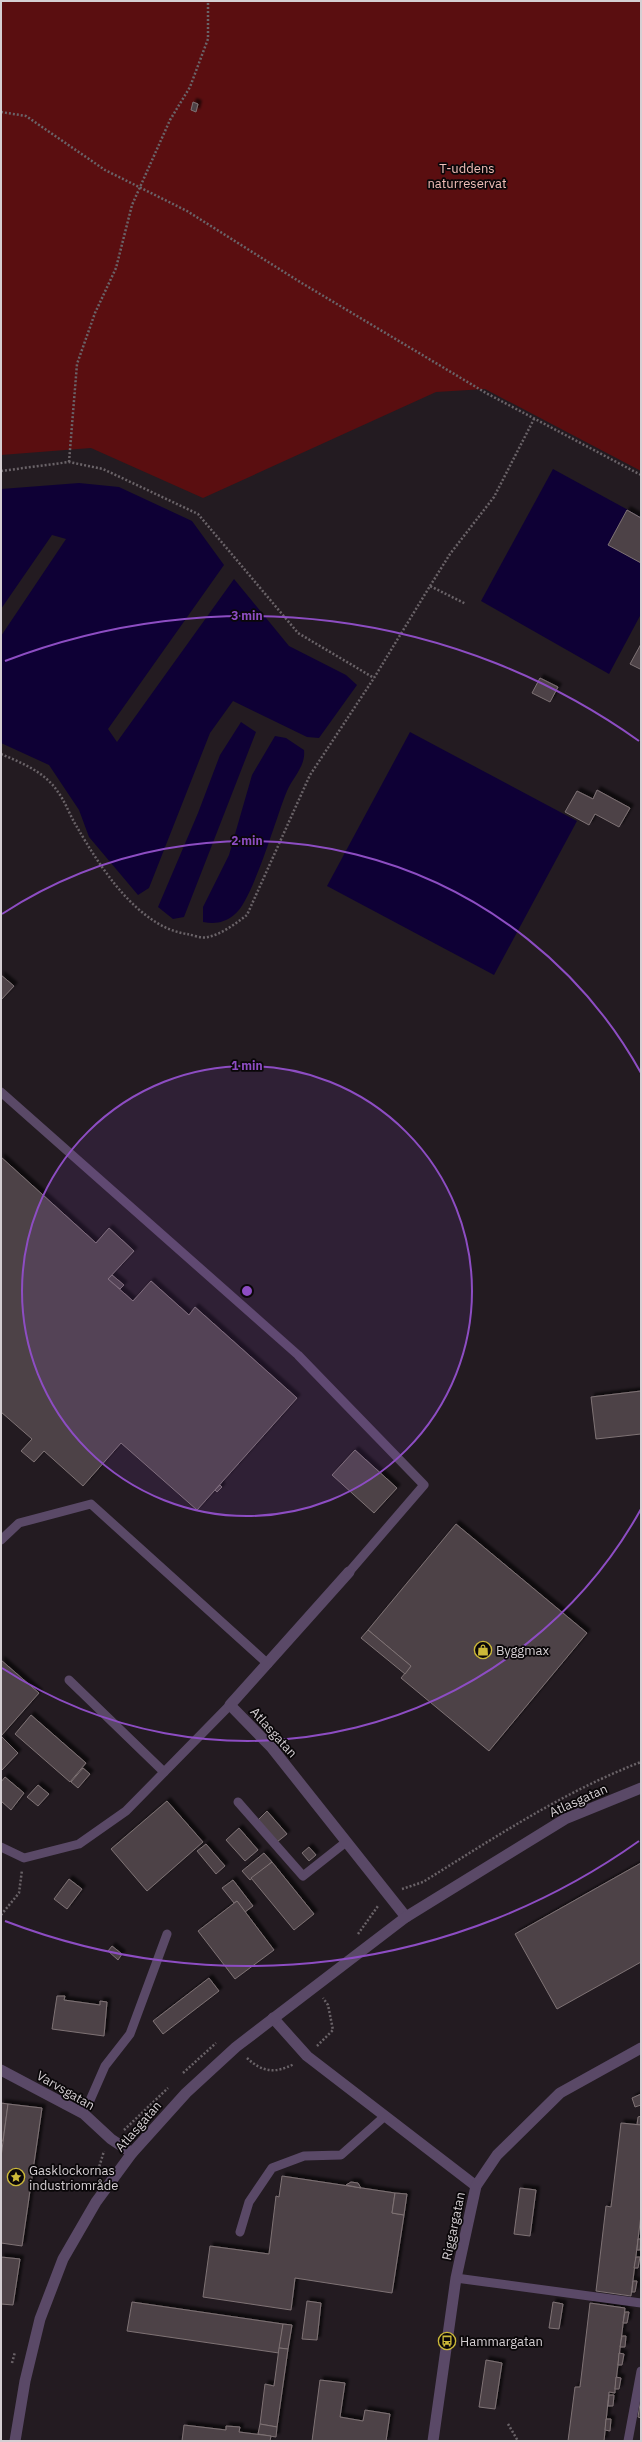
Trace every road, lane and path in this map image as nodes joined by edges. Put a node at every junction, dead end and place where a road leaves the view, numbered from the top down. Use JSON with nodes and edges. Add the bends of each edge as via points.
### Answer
{"nodes":[{"id":1,"x":208,"y":1,"type":"edge"},
{"id":2,"x":1,"y":112,"type":"edge"},
{"id":3,"x":140,"y":187,"type":"junction"},
{"id":4,"x":535,"y":417,"type":"junction"},
{"id":5,"x":69,"y":462,"type":"junction"},
{"id":6,"x":1,"y":471,"type":"edge"},
{"id":7,"x":641,"y":474,"type":"edge"},
{"id":8,"x":430,"y":586,"type":"junction"},
{"id":9,"x":466,"y":604,"type":"dead end"},
{"id":10,"x":374,"y":678,"type":"junction"},
{"id":11,"x":1,"y":754,"type":"edge"},
{"id":12,"x":1,"y":1092,"type":"edge"},
{"id":13,"x":1,"y":1540,"type":"edge"},
{"id":14,"x":349,"y":1572,"type":"joint"},
{"id":15,"x":268,"y":1664,"type":"junction"},
{"id":16,"x":69,"y":1680,"type":"dead end"},
{"id":17,"x":230,"y":1705,"type":"junction"},
{"id":18,"x":641,"y":1762,"type":"edge"},
{"id":19,"x":164,"y":1772,"type":"junction"},
{"id":20,"x":641,"y":1788,"type":"edge"},
{"id":21,"x":238,"y":1802,"type":"dead end"},
{"id":22,"x":346,"y":1842,"type":"junction"},
{"id":23,"x":1,"y":1847,"type":"edge"},
{"id":24,"x":24,"y":1858,"type":"junction"},
{"id":25,"x":387,"y":1894,"type":"junction"},
{"id":26,"x":1,"y":1915,"type":"edge"},
{"id":27,"x":406,"y":1917,"type":"junction"},
{"id":28,"x":167,"y":1934,"type":"dead end"},
{"id":29,"x":357,"y":1935,"type":"dead end"},
{"id":30,"x":273,"y":2018,"type":"junction"},
{"id":31,"x":222,"y":2038,"type":"dead end"},
{"id":32,"x":641,"y":2048,"type":"edge"},
{"id":33,"x":1,"y":2070,"type":"edge"},
{"id":34,"x":178,"y":2079,"type":"dead end"},
{"id":35,"x":172,"y":2084,"type":"dead end"},
{"id":36,"x":84,"y":2114,"type":"junction"},
{"id":37,"x":385,"y":2116,"type":"junction"},
{"id":38,"x":111,"y":2139,"type":"junction"},
{"id":39,"x":132,"y":2153,"type":"junction"},
{"id":40,"x":96,"y":2180,"type":"dead end"},
{"id":41,"x":476,"y":2186,"type":"junction"},
{"id":42,"x":240,"y":2232,"type":"dead end"},
{"id":43,"x":456,"y":2278,"type":"junction"},
{"id":44,"x":641,"y":2303,"type":"edge"},
{"id":45,"x":16,"y":2351,"type":"dead end"},
{"id":46,"x":12,"y":2366,"type":"dead end"},
{"id":47,"x":641,"y":2371,"type":"edge"},
{"id":48,"x":508,"y":2424,"type":"dead end"},
{"id":49,"x":15,"y":2441,"type":"edge"},
{"id":50,"x":433,"y":2441,"type":"edge"},
{"id":51,"x":518,"y":2441,"type":"edge"},
{"id":52,"x":628,"y":2441,"type":"edge"}],
"edges":[{"from":1,"to":3,"type":"path","via":[[208,39],[190,87],[170,120]]},
{"from":2,"to":3,"type":"path","via":[[26,116],[105,170]]},
{"from":3,"to":4,"type":"path","via":[[187,210],[300,282],[486,393]]},
{"from":3,"to":5,"type":"path","via":[[132,204],[116,268],[94,313],[77,364]]},
{"from":4,"to":7,"type":"path"},
{"from":4,"to":8,"type":"path","via":[[494,497],[450,554]]},
{"from":5,"to":6,"type":"path"},
{"from":5,"to":10,"type":"path","via":[[103,469],[198,514],[298,633]]},
{"from":8,"to":9,"type":"path"},
{"from":8,"to":10,"type":"path"},
{"from":10,"to":11,"type":"path","via":[[310,775],[247,915],[229,928],[207,938],[179,933],[155,922],[129,900],[101,866],[58,792],[42,775]]},
{"from":12,"to":14,"type":"lane","via":[[298,1355],[424,1485]]},
{"from":13,"to":15,"type":"lane","via":[[19,1523],[91,1504]]},
{"from":14,"to":15,"type":"street","name":"Atlasgatan"},
{"from":15,"to":17,"type":"street","name":"Atlasgatan"},
{"from":16,"to":19,"type":"lane"},
{"from":17,"to":19,"type":"lane"},
{"from":17,"to":22,"type":"street","name":"Atlasgatan","via":[[272,1748]]},
{"from":18,"to":25,"type":"path","via":[[609,1774],[553,1802],[423,1882]]},
{"from":19,"to":24,"type":"lane","via":[[126,1811],[79,1844]]},
{"from":20,"to":27,"type":"street","name":"Atlasgatan","via":[[565,1819]]},
{"from":21,"to":22,"type":"lane","via":[[303,1876]]},
{"from":22,"to":25,"type":"street","name":"Atlasgatan"},
{"from":23,"to":24,"type":"lane"},
{"from":24,"to":26,"type":"path","via":[[19,1893]]},
{"from":25,"to":27,"type":"street","name":"Atlasgatan"},
{"from":25,"to":29,"type":"path"},
{"from":27,"to":30,"type":"street","name":"Atlasgatan"},
{"from":28,"to":36,"type":"lane","via":[[130,2034],[105,2066]]},
{"from":30,"to":37,"type":"street","via":[[308,2056]]},
{"from":30,"to":39,"type":"street","name":"Atlasgatan","via":[[236,2047],[186,2093]]},
{"from":31,"to":34,"type":"path","via":[[204,2052]]},
{"from":32,"to":41,"type":"street","name":"Riggargatan","via":[[560,2093],[497,2154]]},
{"from":33,"to":36,"type":"street","name":"Varvsgatan"},
{"from":35,"to":38,"type":"path","via":[[135,2121]]},
{"from":36,"to":38,"type":"street","name":"Varvsgatan"},
{"from":37,"to":41,"type":"street"},
{"from":37,"to":42,"type":"lane","via":[[341,2155],[304,2156],[272,2168],[249,2202]]},
{"from":38,"to":39,"type":"street","name":"Varvsgatan"},
{"from":38,"to":40,"type":"path","via":[[102,2154]]},
{"from":39,"to":49,"type":"street","name":"Atlasgatan","via":[[96,2202],[63,2258],[40,2319],[25,2381]]},
{"from":41,"to":43,"type":"street","name":"Riggargatan"},
{"from":43,"to":44,"type":"lane"},
{"from":43,"to":50,"type":"street","name":"Riggargatan"},
{"from":45,"to":46,"type":"path"},
{"from":47,"to":52,"type":"lane"},
{"from":48,"to":51,"type":"path"}]}
